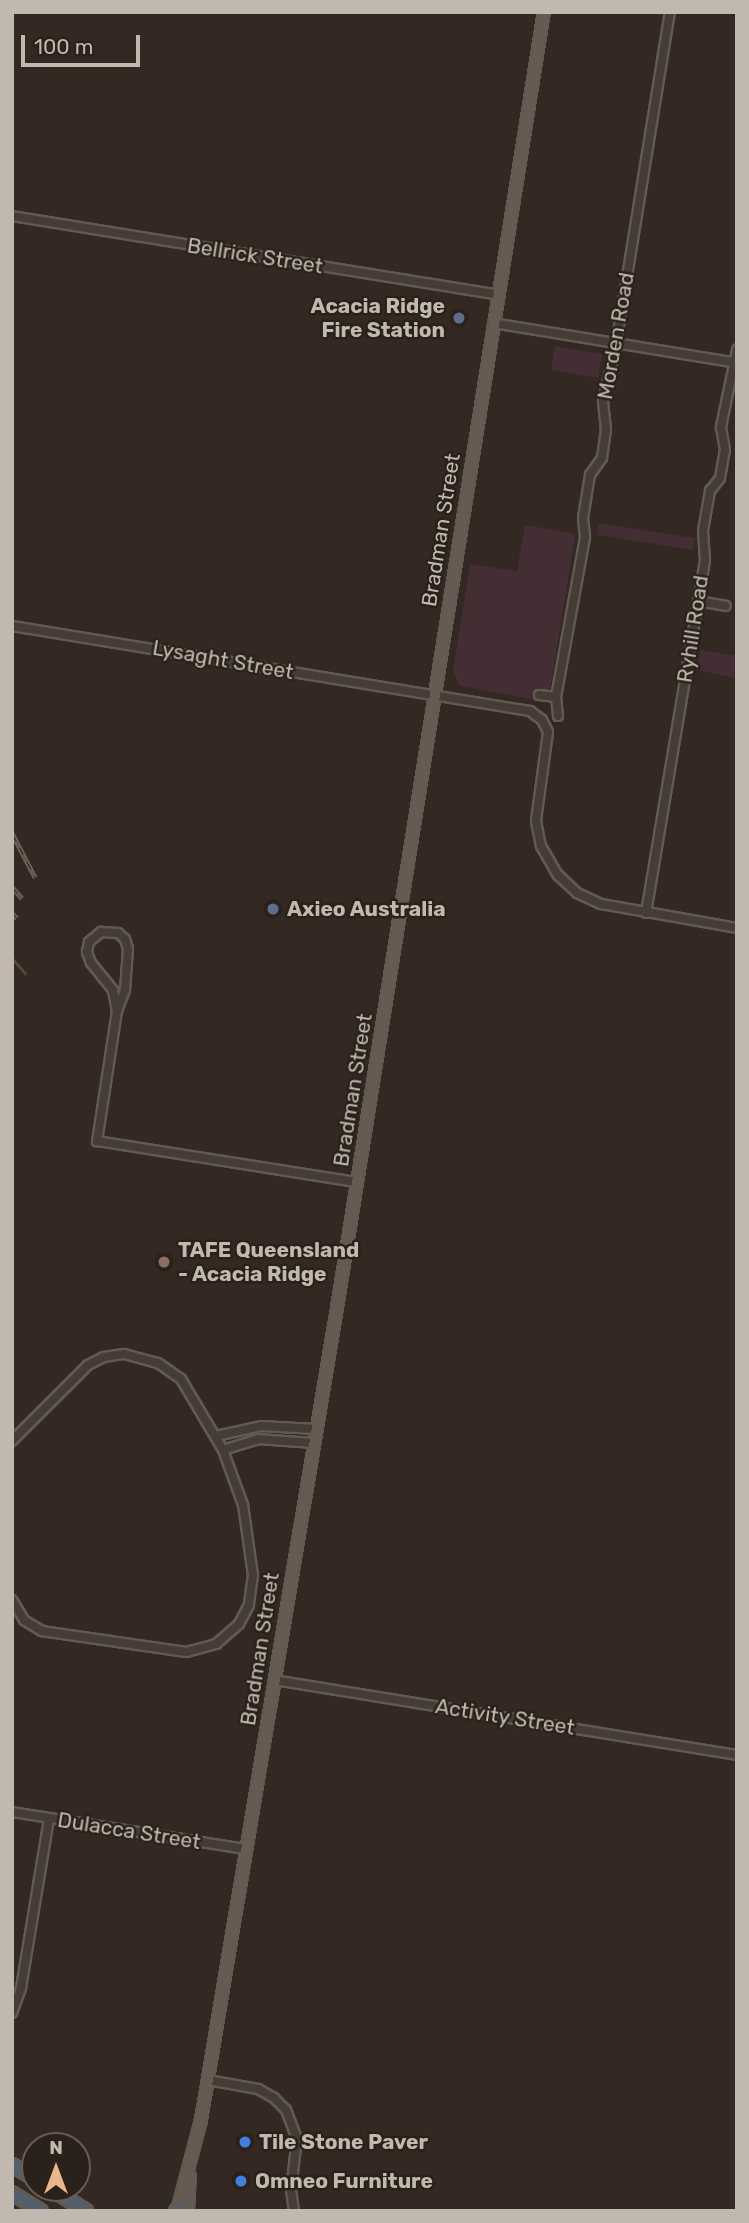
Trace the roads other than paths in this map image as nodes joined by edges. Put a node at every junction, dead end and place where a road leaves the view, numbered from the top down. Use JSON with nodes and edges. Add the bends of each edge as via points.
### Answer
{"nodes":[{"id":1,"x":544,"y":12,"type":"edge"},
{"id":2,"x":670,"y":12,"type":"edge"},
{"id":3,"x":12,"y":216,"type":"edge"},
{"id":4,"x":498,"y":295,"type":"junction"},
{"id":5,"x":493,"y":323,"type":"junction"},
{"id":6,"x":616,"y":343,"type":"junction"},
{"id":7,"x":737,"y":350,"type":"edge"},
{"id":8,"x":736,"y":363,"type":"edge"},
{"id":9,"x":698,"y":601,"type":"junction"},
{"id":10,"x":726,"y":606,"type":"dead end"},
{"id":11,"x":12,"y":626,"type":"edge"},
{"id":12,"x":434,"y":694,"type":"junction"},
{"id":13,"x":538,"y":695,"type":"dead end"},
{"id":14,"x":556,"y":697,"type":"junction"},
{"id":15,"x":558,"y":716,"type":"dead end"},
{"id":16,"x":646,"y":913,"type":"junction"},
{"id":17,"x":737,"y":928,"type":"edge"},
{"id":18,"x":117,"y":1012,"type":"junction"},
{"id":19,"x":357,"y":1182,"type":"junction"},
{"id":20,"x":316,"y":1429,"type":"junction"},
{"id":21,"x":216,"y":1436,"type":"junction"},
{"id":22,"x":12,"y":1441,"type":"edge"},
{"id":23,"x":313,"y":1443,"type":"junction"},
{"id":24,"x":223,"y":1450,"type":"junction"},
{"id":25,"x":12,"y":1600,"type":"edge"},
{"id":26,"x":274,"y":1680,"type":"junction"},
{"id":27,"x":737,"y":1755,"type":"edge"},
{"id":28,"x":12,"y":1812,"type":"edge"},
{"id":29,"x":49,"y":1818,"type":"junction"},
{"id":30,"x":246,"y":1849,"type":"junction"},
{"id":31,"x":12,"y":2013,"type":"edge"},
{"id":32,"x":208,"y":2080,"type":"junction"},
{"id":33,"x":190,"y":2172,"type":"junction"},
{"id":34,"x":12,"y":2193,"type":"edge"},
{"id":35,"x":41,"y":2211,"type":"edge"},
{"id":36,"x":177,"y":2211,"type":"edge"},
{"id":37,"x":188,"y":2211,"type":"edge"},
{"id":38,"x":294,"y":2211,"type":"edge"}],
"edges":[{"from":1,"to":4,"type":"main road","name":"Bradman Street"},
{"from":2,"to":6,"type":"street","name":"Morden Road"},
{"from":3,"to":4,"type":"street","name":"Bellrick Street"},
{"from":4,"to":5,"type":"main road","name":"Bradman Street"},
{"from":5,"to":6,"type":"street"},
{"from":5,"to":12,"type":"main road","name":"Bradman Street"},
{"from":6,"to":8,"type":"street"},
{"from":6,"to":14,"type":"street","name":"Morden Road","via":[[603,401],[606,429],[601,458],[590,475],[583,518],[585,537]]},
{"from":7,"to":8,"type":"street","name":"Ryhill Road"},
{"from":8,"to":9,"type":"street","name":"Ryhill Road","via":[[721,427],[725,450],[720,478],[710,491],[703,531],[706,549]]},
{"from":9,"to":10,"type":"street"},
{"from":9,"to":16,"type":"street","name":"Ryhill Road"},
{"from":11,"to":12,"type":"street","name":"Lysaght Street"},
{"from":12,"to":16,"type":"street","name":"Lysaght Street","via":[[539,716],[548,735],[536,821],[546,857],[565,883],[585,898]]},
{"from":12,"to":19,"type":"main road","name":"Bradman Street"},
{"from":13,"to":14,"type":"street"},
{"from":14,"to":15,"type":"street","name":"Morden Road"},
{"from":16,"to":17,"type":"street"},
{"from":18,"to":18,"type":"street","via":[[113,990],[87,953],[89,942],[101,932],[118,933],[127,944],[125,990]]},
{"from":18,"to":19,"type":"street","via":[[97,1140]]},
{"from":19,"to":20,"type":"main road","name":"Bradman Street"},
{"from":20,"to":21,"type":"street","via":[[261,1426]]},
{"from":20,"to":23,"type":"main road","name":"Bradman Street"},
{"from":21,"to":22,"type":"street","via":[[181,1379],[158,1363],[124,1354],[88,1365]]},
{"from":21,"to":24,"type":"street"},
{"from":23,"to":24,"type":"street","via":[[258,1438]]},
{"from":23,"to":26,"type":"main road","name":"Bradman Street"},
{"from":24,"to":25,"type":"street","via":[[243,1505],[253,1575],[246,1615],[224,1639],[186,1652],[48,1633],[24,1620]]},
{"from":26,"to":27,"type":"street","name":"Activity Street"},
{"from":26,"to":30,"type":"main road","name":"Bradman Street"},
{"from":28,"to":29,"type":"street","name":"Dulacca Street"},
{"from":29,"to":30,"type":"street","name":"Dulacca Street"},
{"from":29,"to":31,"type":"street","via":[[21,1988]]},
{"from":30,"to":32,"type":"main road","name":"Bradman Street"},
{"from":32,"to":33,"type":"main road","name":"Bradman Street"},
{"from":32,"to":38,"type":"street","via":[[258,2089],[286,2110],[297,2138],[291,2190]]},
{"from":33,"to":36,"type":"main road","name":"Bradman Street"},
{"from":33,"to":37,"type":"main road","name":"Bradman Street"},
{"from":34,"to":35,"type":"highway"}]}
